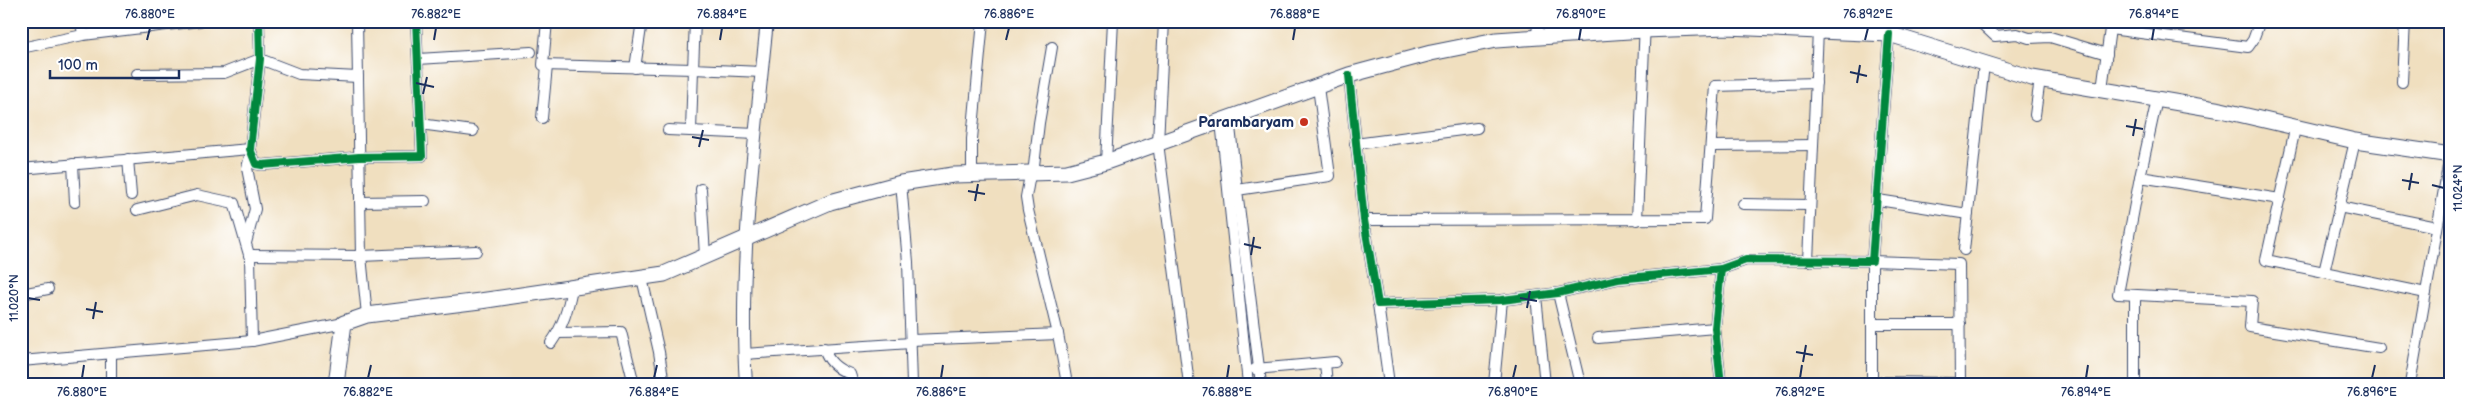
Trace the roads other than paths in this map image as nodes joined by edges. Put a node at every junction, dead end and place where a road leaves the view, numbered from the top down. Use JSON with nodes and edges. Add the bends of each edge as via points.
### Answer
{"nodes":[{"id":1,"x":81,"y":21,"type":"edge"},
{"id":2,"x":200,"y":21,"type":"edge"},
{"id":3,"x":259,"y":21,"type":"edge"},
{"id":4,"x":357,"y":21,"type":"edge"},
{"id":5,"x":416,"y":21,"type":"edge"},
{"id":6,"x":547,"y":21,"type":"edge"},
{"id":7,"x":642,"y":21,"type":"edge"},
{"id":8,"x":696,"y":21,"type":"edge"},
{"id":9,"x":767,"y":21,"type":"edge"},
{"id":10,"x":983,"y":21,"type":"edge"},
{"id":11,"x":1113,"y":21,"type":"edge"},
{"id":12,"x":1164,"y":21,"type":"edge"},
{"id":13,"x":1538,"y":21,"type":"edge"},
{"id":14,"x":1978,"y":21,"type":"edge"},
{"id":15,"x":2260,"y":21,"type":"edge"},
{"id":16,"x":2406,"y":21,"type":"edge"},
{"id":17,"x":132,"y":25,"type":"edge"},
{"id":18,"x":1645,"y":25,"type":"edge"},
{"id":19,"x":2111,"y":25,"type":"edge"},
{"id":20,"x":1862,"y":27,"type":"edge"},
{"id":21,"x":1818,"y":30,"type":"junction"},
{"id":22,"x":1889,"y":34,"type":"junction"},
{"id":23,"x":84,"y":35,"type":"junction"},
{"id":24,"x":1536,"y":37,"type":"junction"},
{"id":25,"x":1052,"y":46,"type":"dead end"},
{"id":26,"x":21,"y":48,"type":"edge"},
{"id":27,"x":531,"y":52,"type":"dead end"},
{"id":28,"x":2107,"y":54,"type":"junction"},
{"id":29,"x":260,"y":59,"type":"junction"},
{"id":30,"x":418,"y":59,"type":"junction"},
{"id":31,"x":1984,"y":64,"type":"junction"},
{"id":32,"x":547,"y":66,"type":"junction"},
{"id":33,"x":635,"y":68,"type":"junction"},
{"id":34,"x":693,"y":69,"type":"junction"},
{"id":35,"x":762,"y":72,"type":"junction"},
{"id":36,"x":137,"y":74,"type":"dead end"},
{"id":37,"x":1349,"y":75,"type":"junction"},
{"id":38,"x":358,"y":77,"type":"junction"},
{"id":39,"x":2040,"y":80,"type":"junction"},
{"id":40,"x":2402,"y":82,"type":"dead end"},
{"id":41,"x":1816,"y":83,"type":"junction"},
{"id":42,"x":1318,"y":86,"type":"junction"},
{"id":43,"x":2102,"y":89,"type":"junction"},
{"id":44,"x":2156,"y":98,"type":"junction"},
{"id":45,"x":2035,"y":115,"type":"dead end"},
{"id":46,"x":542,"y":118,"type":"dead end"},
{"id":47,"x":1225,"y":119,"type":"junction"},
{"id":48,"x":420,"y":124,"type":"junction"},
{"id":49,"x":1477,"y":128,"type":"dead end"},
{"id":50,"x":2295,"y":129,"type":"junction"},
{"id":51,"x":668,"y":130,"type":"dead end"},
{"id":52,"x":473,"y":131,"type":"dead end"},
{"id":53,"x":691,"y":131,"type":"junction"},
{"id":54,"x":756,"y":134,"type":"junction"},
{"id":55,"x":2355,"y":141,"type":"junction"},
{"id":56,"x":1158,"y":143,"type":"junction"},
{"id":57,"x":1355,"y":144,"type":"junction"},
{"id":58,"x":1813,"y":144,"type":"junction"},
{"id":59,"x":1712,"y":146,"type":"junction"},
{"id":60,"x":251,"y":150,"type":"junction"},
{"id":61,"x":2450,"y":155,"type":"edge"},
{"id":62,"x":359,"y":157,"type":"junction"},
{"id":63,"x":128,"y":159,"type":"junction"},
{"id":64,"x":1106,"y":162,"type":"junction"},
{"id":65,"x":73,"y":164,"type":"junction"},
{"id":66,"x":21,"y":169,"type":"edge"},
{"id":67,"x":972,"y":174,"type":"junction"},
{"id":68,"x":1032,"y":174,"type":"junction"},
{"id":69,"x":2140,"y":177,"type":"junction"},
{"id":70,"x":902,"y":183,"type":"junction"},
{"id":71,"x":701,"y":189,"type":"dead end"},
{"id":72,"x":1237,"y":190,"type":"junction"},
{"id":73,"x":131,"y":195,"type":"dead end"},
{"id":74,"x":2280,"y":199,"type":"junction"},
{"id":75,"x":1878,"y":200,"type":"junction"},
{"id":76,"x":425,"y":201,"type":"dead end"},
{"id":77,"x":75,"y":202,"type":"dead end"},
{"id":78,"x":360,"y":202,"type":"junction"},
{"id":79,"x":1743,"y":204,"type":"dead end"},
{"id":80,"x":1810,"y":205,"type":"junction"},
{"id":81,"x":2339,"y":207,"type":"junction"},
{"id":82,"x":137,"y":210,"type":"dead end"},
{"id":83,"x":1968,"y":214,"type":"junction"},
{"id":84,"x":1364,"y":220,"type":"junction"},
{"id":85,"x":1637,"y":220,"type":"junction"},
{"id":86,"x":2437,"y":227,"type":"junction"},
{"id":87,"x":746,"y":238,"type":"junction"},
{"id":88,"x":246,"y":243,"type":"junction"},
{"id":89,"x":1964,"y":250,"type":"dead end"},
{"id":90,"x":476,"y":251,"type":"dead end"},
{"id":91,"x":249,"y":255,"type":"junction"},
{"id":92,"x":361,"y":256,"type":"junction"},
{"id":93,"x":705,"y":256,"type":"junction"},
{"id":94,"x":1872,"y":260,"type":"junction"},
{"id":95,"x":1808,"y":261,"type":"junction"},
{"id":96,"x":1721,"y":269,"type":"junction"},
{"id":97,"x":2324,"y":272,"type":"junction"},
{"id":98,"x":642,"y":278,"type":"junction"},
{"id":99,"x":572,"y":288,"type":"junction"},
{"id":100,"x":48,"y":289,"type":"dead end"},
{"id":101,"x":1558,"y":293,"type":"junction"},
{"id":102,"x":2426,"y":293,"type":"junction"},
{"id":103,"x":21,"y":294,"type":"edge"},
{"id":104,"x":1536,"y":296,"type":"junction"},
{"id":105,"x":2135,"y":296,"type":"junction"},
{"id":106,"x":1502,"y":300,"type":"junction"},
{"id":107,"x":1378,"y":304,"type":"junction"},
{"id":108,"x":367,"y":315,"type":"junction"},
{"id":109,"x":344,"y":323,"type":"junction"},
{"id":110,"x":1872,"y":324,"type":"junction"},
{"id":111,"x":1960,"y":324,"type":"junction"},
{"id":112,"x":1715,"y":328,"type":"junction"},
{"id":113,"x":558,"y":333,"type":"junction"},
{"id":114,"x":1058,"y":334,"type":"junction"},
{"id":115,"x":1598,"y":338,"type":"dead end"},
{"id":116,"x":252,"y":341,"type":"junction"},
{"id":117,"x":911,"y":341,"type":"junction"},
{"id":118,"x":552,"y":343,"type":"dead end"},
{"id":119,"x":824,"y":348,"type":"junction"},
{"id":120,"x":2379,"y":348,"type":"dead end"},
{"id":121,"x":111,"y":354,"type":"junction"},
{"id":122,"x":744,"y":354,"type":"junction"},
{"id":123,"x":21,"y":361,"type":"edge"},
{"id":124,"x":1260,"y":368,"type":"junction"},
{"id":125,"x":1246,"y":370,"type":"junction"},
{"id":126,"x":1872,"y":383,"type":"edge"},
{"id":127,"x":1960,"y":383,"type":"edge"},
{"id":128,"x":111,"y":384,"type":"edge"},
{"id":129,"x":336,"y":384,"type":"edge"},
{"id":130,"x":634,"y":384,"type":"edge"},
{"id":131,"x":664,"y":384,"type":"edge"},
{"id":132,"x":746,"y":384,"type":"edge"},
{"id":133,"x":853,"y":384,"type":"edge"},
{"id":134,"x":912,"y":384,"type":"edge"},
{"id":135,"x":1067,"y":384,"type":"edge"},
{"id":136,"x":1189,"y":384,"type":"edge"},
{"id":137,"x":1248,"y":384,"type":"edge"},
{"id":138,"x":1261,"y":384,"type":"edge"},
{"id":139,"x":1328,"y":384,"type":"edge"},
{"id":140,"x":1390,"y":384,"type":"edge"},
{"id":141,"x":1494,"y":384,"type":"edge"},
{"id":142,"x":1546,"y":384,"type":"edge"},
{"id":143,"x":1580,"y":384,"type":"edge"},
{"id":144,"x":1722,"y":384,"type":"edge"},
{"id":145,"x":2136,"y":384,"type":"edge"},
{"id":146,"x":2410,"y":384,"type":"edge"}],
"edges":[{"from":1,"to":23,"type":"street"},
{"from":2,"to":17,"type":"street"},
{"from":3,"to":29,"type":"street"},
{"from":4,"to":38,"type":"street"},
{"from":5,"to":30,"type":"street"},
{"from":6,"to":32,"type":"street","via":[[543,66]]},
{"from":7,"to":33,"type":"street"},
{"from":8,"to":34,"type":"street"},
{"from":9,"to":35,"type":"street"},
{"from":10,"to":67,"type":"street"},
{"from":11,"to":64,"type":"street"},
{"from":12,"to":56,"type":"street"},
{"from":13,"to":24,"type":"street"},
{"from":14,"to":28,"type":"street","via":[[1995,36],[2050,37]]},
{"from":15,"to":19,"type":"street","via":[[2248,47]]},
{"from":16,"to":40,"type":"street"},
{"from":17,"to":23,"type":"street"},
{"from":18,"to":21,"type":"main road"},
{"from":18,"to":24,"type":"main road"},
{"from":18,"to":85,"type":"street"},
{"from":19,"to":28,"type":"street"},
{"from":20,"to":21,"type":"main road"},
{"from":20,"to":22,"type":"main road"},
{"from":21,"to":41,"type":"street"},
{"from":22,"to":31,"type":"main road"},
{"from":22,"to":75,"type":"street"},
{"from":23,"to":26,"type":"street"},
{"from":24,"to":37,"type":"main road","via":[[1496,40],[1431,52]]},
{"from":25,"to":68,"type":"street"},
{"from":27,"to":30,"type":"street"},
{"from":28,"to":43,"type":"street"},
{"from":29,"to":36,"type":"street","via":[[224,73]]},
{"from":29,"to":38,"type":"street","via":[[299,74]]},
{"from":29,"to":60,"type":"street"},
{"from":30,"to":48,"type":"street"},
{"from":31,"to":39,"type":"main road"},
{"from":31,"to":83,"type":"street"},
{"from":32,"to":33,"type":"street"},
{"from":32,"to":46,"type":"street"},
{"from":33,"to":34,"type":"street"},
{"from":34,"to":35,"type":"street"},
{"from":34,"to":53,"type":"street"},
{"from":35,"to":54,"type":"street"},
{"from":37,"to":42,"type":"main road"},
{"from":37,"to":57,"type":"street"},
{"from":38,"to":62,"type":"street"},
{"from":39,"to":43,"type":"main road"},
{"from":39,"to":45,"type":"street"},
{"from":41,"to":58,"type":"street"},
{"from":41,"to":59,"type":"street","via":[[1716,86]]},
{"from":42,"to":47,"type":"main road"},
{"from":42,"to":72,"type":"street","via":[[1330,176]]},
{"from":43,"to":44,"type":"main road"},
{"from":44,"to":50,"type":"main road"},
{"from":44,"to":69,"type":"street"},
{"from":47,"to":56,"type":"main road"},
{"from":47,"to":72,"type":"street"},
{"from":47,"to":125,"type":"street"},
{"from":48,"to":52,"type":"street"},
{"from":48,"to":62,"type":"street","via":[[422,156]]},
{"from":49,"to":57,"type":"street"},
{"from":50,"to":55,"type":"main road"},
{"from":50,"to":74,"type":"street"},
{"from":51,"to":53,"type":"street"},
{"from":53,"to":54,"type":"street"},
{"from":54,"to":87,"type":"street"},
{"from":55,"to":61,"type":"main road"},
{"from":55,"to":81,"type":"street"},
{"from":56,"to":64,"type":"main road"},
{"from":56,"to":136,"type":"street"},
{"from":57,"to":84,"type":"street"},
{"from":58,"to":59,"type":"street"},
{"from":58,"to":80,"type":"street"},
{"from":59,"to":85,"type":"street","via":[[1706,219]]},
{"from":60,"to":62,"type":"street","via":[[256,164],[262,166]]},
{"from":60,"to":63,"type":"street"},
{"from":60,"to":88,"type":"street","via":[[246,168],[255,209]]},
{"from":61,"to":86,"type":"street"},
{"from":62,"to":78,"type":"street"},
{"from":63,"to":65,"type":"street"},
{"from":63,"to":73,"type":"street"},
{"from":64,"to":68,"type":"main road","via":[[1067,172]]},
{"from":65,"to":66,"type":"street"},
{"from":65,"to":77,"type":"street"},
{"from":67,"to":68,"type":"main road"},
{"from":67,"to":70,"type":"main road"},
{"from":68,"to":114,"type":"street","via":[[1026,197],[1028,210]]},
{"from":69,"to":74,"type":"street"},
{"from":69,"to":105,"type":"street","via":[[2118,294]]},
{"from":70,"to":87,"type":"main road","via":[[830,202]]},
{"from":70,"to":117,"type":"street"},
{"from":71,"to":93,"type":"street"},
{"from":72,"to":124,"type":"street"},
{"from":74,"to":97,"type":"street","via":[[2266,260]]},
{"from":75,"to":83,"type":"street"},
{"from":75,"to":94,"type":"street"},
{"from":76,"to":78,"type":"street"},
{"from":78,"to":92,"type":"street"},
{"from":79,"to":80,"type":"street"},
{"from":80,"to":95,"type":"street"},
{"from":81,"to":86,"type":"street"},
{"from":81,"to":97,"type":"street"},
{"from":82,"to":88,"type":"street","via":[[197,195],[234,203]]},
{"from":83,"to":89,"type":"street"},
{"from":84,"to":85,"type":"street"},
{"from":84,"to":107,"type":"street"},
{"from":86,"to":102,"type":"street"},
{"from":87,"to":93,"type":"main road"},
{"from":87,"to":122,"type":"street"},
{"from":88,"to":91,"type":"street"},
{"from":90,"to":92,"type":"street"},
{"from":91,"to":92,"type":"street"},
{"from":91,"to":116,"type":"street"},
{"from":92,"to":108,"type":"street"},
{"from":93,"to":98,"type":"main road","via":[[664,274]]},
{"from":94,"to":95,"type":"street"},
{"from":94,"to":110,"type":"street"},
{"from":94,"to":111,"type":"street","via":[[1959,264]]},
{"from":95,"to":96,"type":"street","via":[[1746,260]]},
{"from":96,"to":101,"type":"street","via":[[1618,279]]},
{"from":96,"to":112,"type":"street"},
{"from":97,"to":102,"type":"street"},
{"from":98,"to":99,"type":"main road"},
{"from":98,"to":131,"type":"street","via":[[660,352]]},
{"from":99,"to":108,"type":"main road"},
{"from":99,"to":113,"type":"street"},
{"from":100,"to":103,"type":"street"},
{"from":101,"to":104,"type":"street"},
{"from":101,"to":143,"type":"street"},
{"from":102,"to":146,"type":"street"},
{"from":104,"to":106,"type":"street"},
{"from":104,"to":142,"type":"street"},
{"from":105,"to":120,"type":"street","via":[[2252,301],[2250,327]]},
{"from":105,"to":145,"type":"street"},
{"from":106,"to":107,"type":"street"},
{"from":106,"to":141,"type":"street"},
{"from":107,"to":140,"type":"street"},
{"from":108,"to":109,"type":"main road"},
{"from":109,"to":116,"type":"street"},
{"from":109,"to":129,"type":"main road"},
{"from":110,"to":111,"type":"street"},
{"from":110,"to":126,"type":"street"},
{"from":111,"to":127,"type":"street"},
{"from":112,"to":115,"type":"street"},
{"from":112,"to":144,"type":"street"},
{"from":113,"to":118,"type":"street"},
{"from":113,"to":130,"type":"street","via":[[621,332]]},
{"from":114,"to":117,"type":"street"},
{"from":114,"to":135,"type":"street"},
{"from":116,"to":121,"type":"street"},
{"from":117,"to":119,"type":"street"},
{"from":117,"to":134,"type":"street"},
{"from":119,"to":122,"type":"street"},
{"from":119,"to":133,"type":"street","via":[[834,366],[850,374]]},
{"from":121,"to":123,"type":"street"},
{"from":121,"to":128,"type":"street"},
{"from":122,"to":132,"type":"street"},
{"from":124,"to":125,"type":"street"},
{"from":124,"to":138,"type":"street"},
{"from":124,"to":139,"type":"street","via":[[1330,362]]},
{"from":125,"to":137,"type":"street"},
{"from":126,"to":127,"type":"street"}]}
